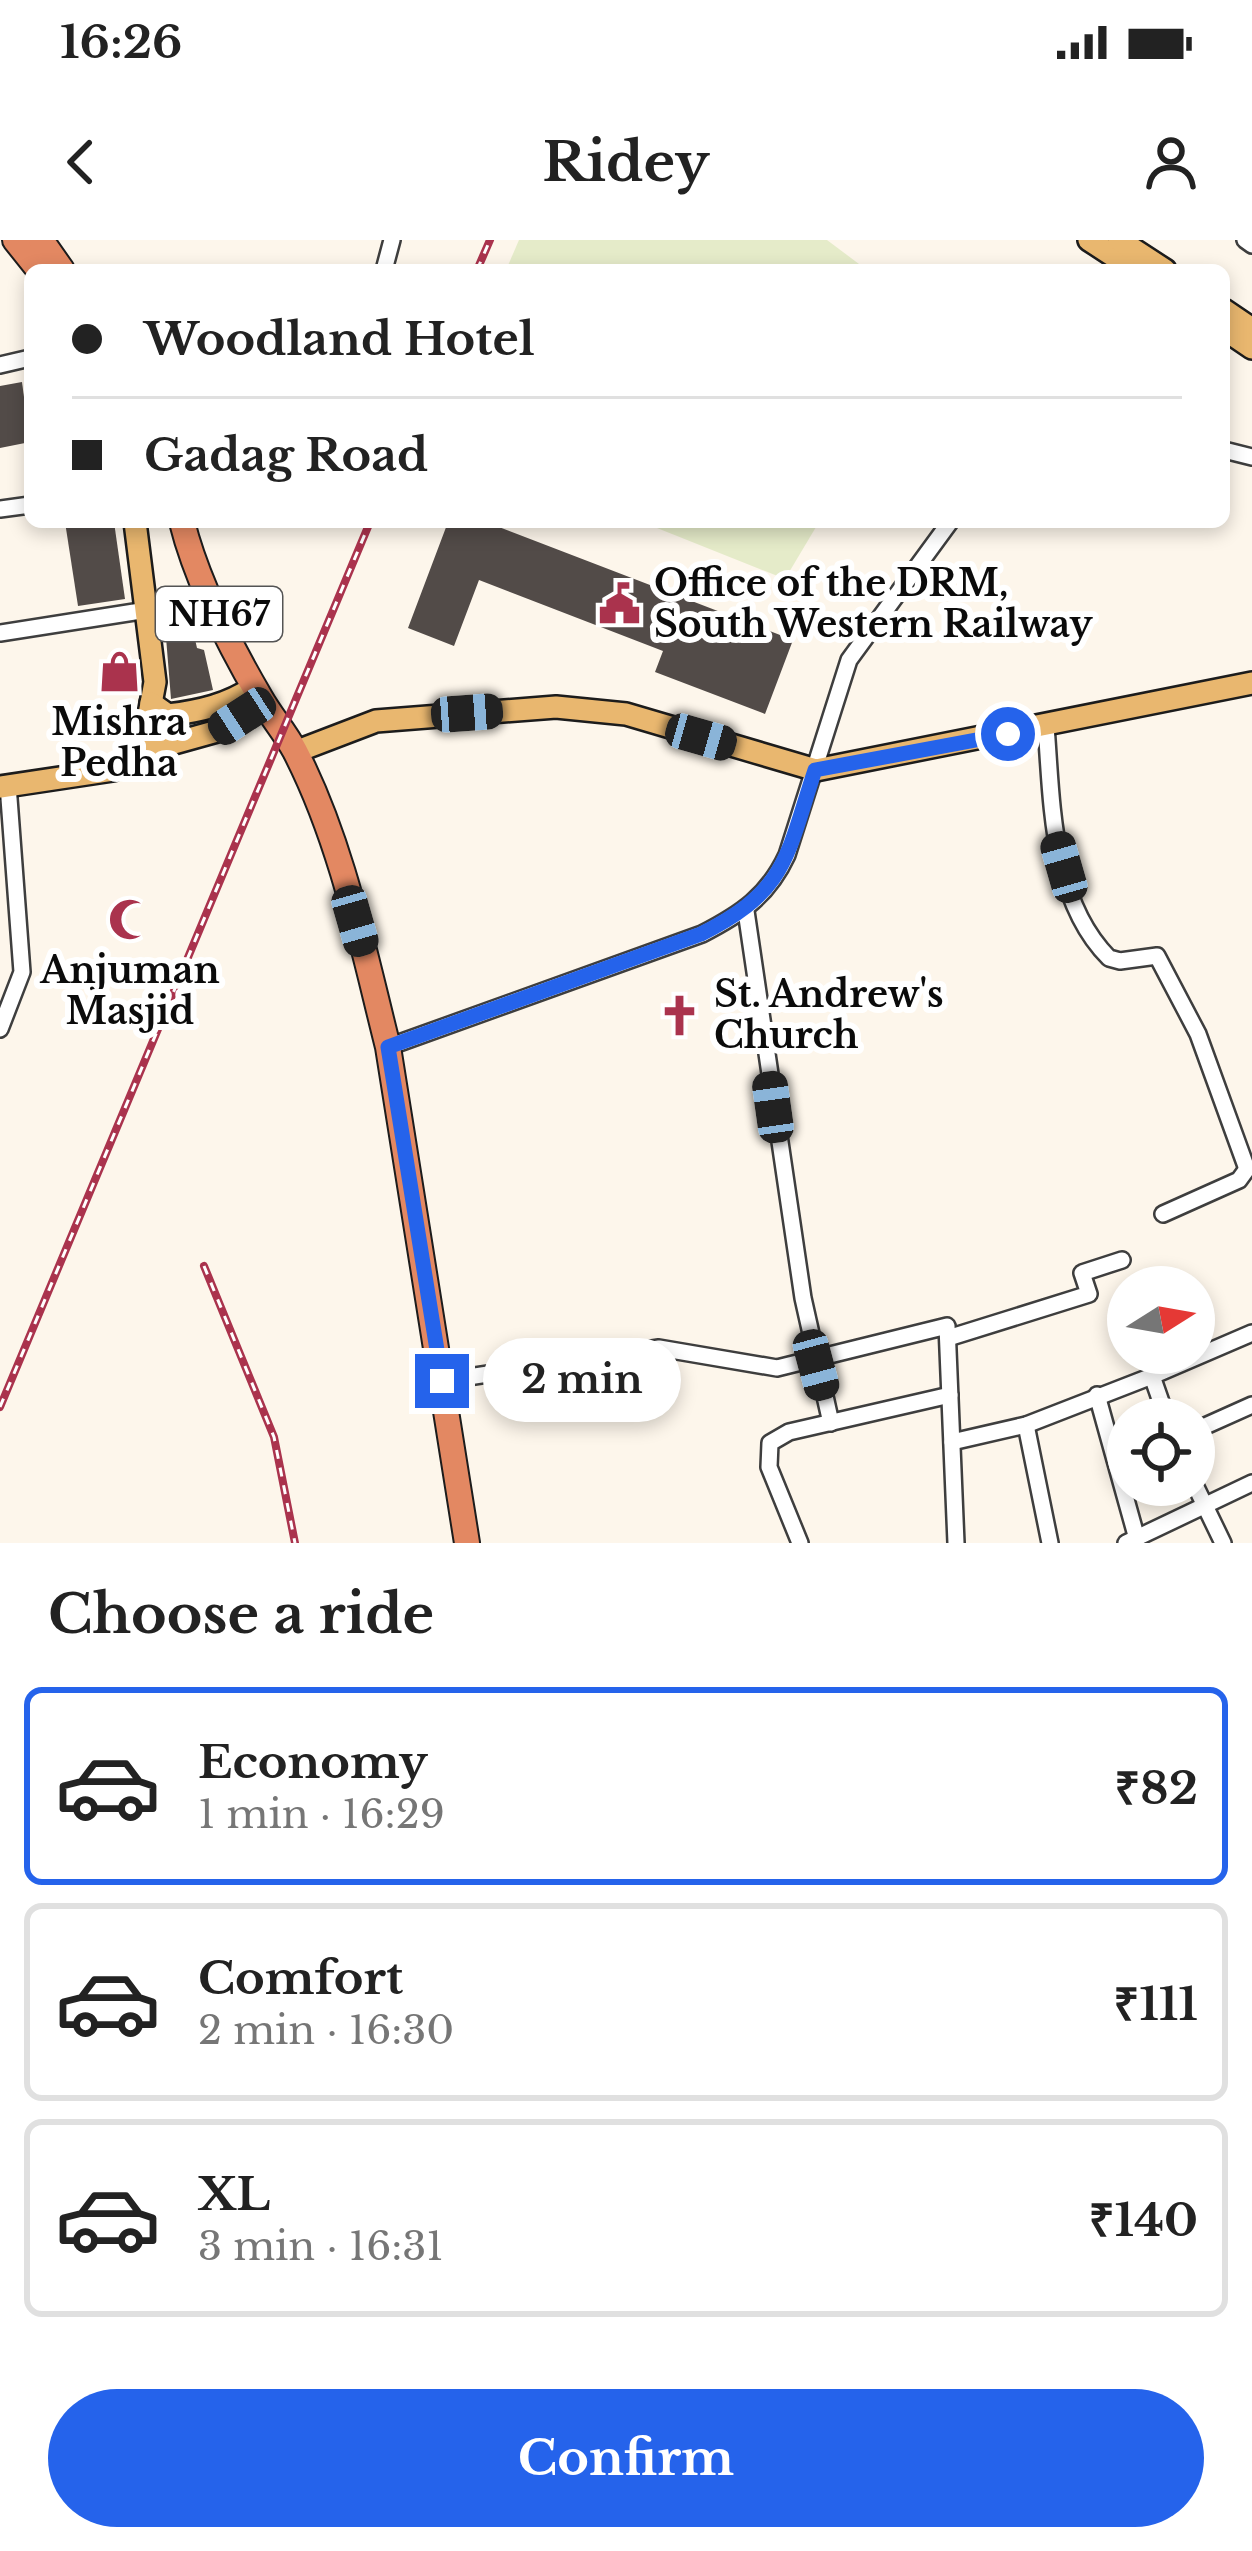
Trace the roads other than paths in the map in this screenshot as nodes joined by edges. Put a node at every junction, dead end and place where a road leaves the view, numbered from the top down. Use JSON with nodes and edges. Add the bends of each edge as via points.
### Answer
{"nodes":[{"id":1,"x":15,"y":240,"type":"edge"},
{"id":2,"x":1089,"y":240,"type":"edge"},
{"id":3,"x":1124,"y":254,"type":"edge"},
{"id":4,"x":34,"y":264,"type":"edge"},
{"id":5,"x":136,"y":528,"type":"edge"},
{"id":6,"x":183,"y":528,"type":"edge"},
{"id":7,"x":946,"y":528,"type":"edge"},
{"id":8,"x":146,"y":610,"type":"junction"},
{"id":9,"x":0,"y":633,"type":"edge"},
{"id":10,"x":1252,"y":683,"type":"edge"},
{"id":11,"x":259,"y":695,"type":"junction"},
{"id":12,"x":151,"y":703,"type":"junction"},
{"id":13,"x":1046,"y":726,"type":"junction"},
{"id":14,"x":142,"y":752,"type":"junction"},
{"id":15,"x":296,"y":752,"type":"junction"},
{"id":16,"x":815,"y":770,"type":"junction"},
{"id":17,"x":4,"y":786,"type":"edge"},
{"id":18,"x":746,"y":911,"type":"junction"},
{"id":19,"x":368,"y":966,"type":"junction"},
{"id":20,"x":0,"y":1029,"type":"edge"},
{"id":21,"x":388,"y":1047,"type":"junction"},
{"id":22,"x":1250,"y":1169,"type":"edge"},
{"id":23,"x":1163,"y":1214,"type":"dead end"},
{"id":24,"x":1121,"y":1260,"type":"dead end"},
{"id":25,"x":1252,"y":1333,"type":"edge"},
{"id":26,"x":948,"y":1338,"type":"junction"},
{"id":27,"x":816,"y":1357,"type":"junction"},
{"id":28,"x":1152,"y":1376,"type":"junction"},
{"id":29,"x":442,"y":1381,"type":"junction"},
{"id":30,"x":950,"y":1395,"type":"junction"},
{"id":31,"x":1097,"y":1396,"type":"junction"},
{"id":32,"x":1160,"y":1398,"type":"edge"},
{"id":33,"x":1252,"y":1406,"type":"edge"},
{"id":34,"x":1215,"y":1422,"type":"edge"},
{"id":35,"x":831,"y":1423,"type":"junction"},
{"id":36,"x":1026,"y":1424,"type":"junction"},
{"id":37,"x":952,"y":1442,"type":"junction"},
{"id":38,"x":1252,"y":1483,"type":"edge"},
{"id":39,"x":1215,"y":1499,"type":"edge"},
{"id":40,"x":1199,"y":1506,"type":"edge"},
{"id":41,"x":1204,"y":1506,"type":"edge"},
{"id":42,"x":1131,"y":1541,"type":"edge"},
{"id":43,"x":454,"y":1543,"type":"edge"},
{"id":44,"x":467,"y":1543,"type":"edge"},
{"id":45,"x":800,"y":1543,"type":"edge"},
{"id":46,"x":956,"y":1543,"type":"edge"},
{"id":47,"x":1050,"y":1543,"type":"edge"},
{"id":48,"x":1223,"y":1543,"type":"edge"}],
"edges":[{"from":1,"to":4,"type":"highway"},
{"from":2,"to":3,"type":"main road"},
{"from":5,"to":8,"type":"main road"},
{"from":6,"to":11,"type":"highway","number":"NH67"},
{"from":7,"to":16,"type":"street","via":[[849,660]]},
{"from":8,"to":9,"type":"street"},
{"from":8,"to":12,"type":"main road"},
{"from":10,"to":13,"type":"main road"},
{"from":11,"to":12,"type":"main road","via":[[167,715]]},
{"from":11,"to":14,"type":"main road","via":[[221,730]]},
{"from":11,"to":15,"type":"highway","number":"NH67"},
{"from":12,"to":14,"type":"main road"},
{"from":13,"to":16,"type":"main road"},
{"from":13,"to":22,"type":"street","via":[[1055,835],[1074,899],[1109,958],[1156,956],[1166,968]]},
{"from":14,"to":17,"type":"main road","via":[[113,770]]},
{"from":15,"to":16,"type":"main road","via":[[376,721],[556,706],[626,714]]},
{"from":15,"to":19,"type":"highway","number":"NH67","via":[[329,830]]},
{"from":16,"to":18,"type":"street","via":[[774,882]]},
{"from":17,"to":20,"type":"street","via":[[22,972]]},
{"from":18,"to":21,"type":"street"},
{"from":18,"to":27,"type":"street"},
{"from":19,"to":21,"type":"highway","number":"NH67"},
{"from":19,"to":43,"type":"highway","number":"NH67"},
{"from":21,"to":29,"type":"highway","number":"NH67"},
{"from":22,"to":23,"type":"street"},
{"from":24,"to":26,"type":"street","via":[[1082,1273],[1089,1294]]},
{"from":25,"to":28,"type":"street"},
{"from":26,"to":27,"type":"street","via":[[947,1326]]},
{"from":26,"to":30,"type":"street"},
{"from":27,"to":29,"type":"street","via":[[777,1368],[659,1348]]},
{"from":27,"to":35,"type":"street"},
{"from":28,"to":31,"type":"street"},
{"from":28,"to":32,"type":"street"},
{"from":29,"to":44,"type":"highway","number":"NH67"},
{"from":30,"to":35,"type":"street"},
{"from":30,"to":37,"type":"street"},
{"from":31,"to":36,"type":"street"},
{"from":31,"to":42,"type":"street"},
{"from":33,"to":34,"type":"street"},
{"from":35,"to":45,"type":"street","via":[[778,1436],[767,1452]]},
{"from":36,"to":37,"type":"street"},
{"from":36,"to":47,"type":"street"},
{"from":37,"to":46,"type":"street"},
{"from":38,"to":39,"type":"street"},
{"from":40,"to":42,"type":"street"},
{"from":41,"to":48,"type":"street"}]}
